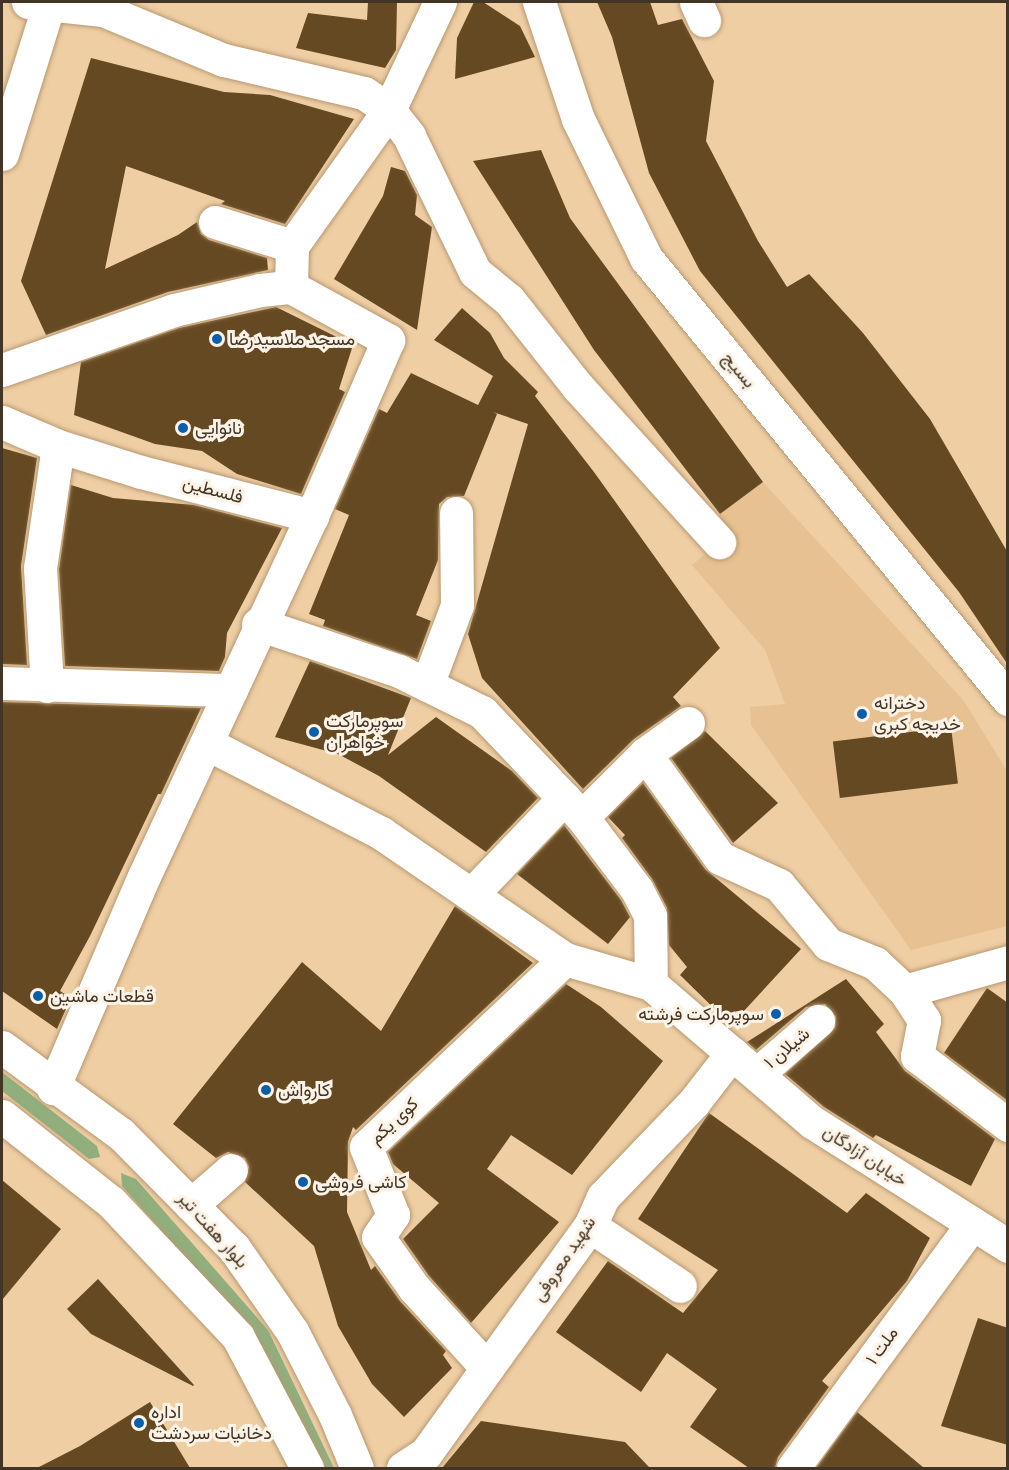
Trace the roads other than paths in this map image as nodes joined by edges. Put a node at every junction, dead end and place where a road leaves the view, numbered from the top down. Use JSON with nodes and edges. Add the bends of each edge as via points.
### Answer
{"nodes":[{"id":1,"x":440,"y":2,"type":"edge"},
{"id":2,"x":538,"y":2,"type":"edge"},
{"id":3,"x":38,"y":3,"type":"edge"},
{"id":4,"x":113,"y":6,"type":"edge"},
{"id":5,"x":389,"y":110,"type":"junction"},
{"id":6,"x":2,"y":154,"type":"edge"},
{"id":7,"x":215,"y":222,"type":"dead end"},
{"id":8,"x":292,"y":246,"type":"junction"},
{"id":9,"x":291,"y":287,"type":"junction"},
{"id":10,"x":2,"y":370,"type":"edge"},
{"id":11,"x":2,"y":422,"type":"edge"},
{"id":12,"x":58,"y":446,"type":"junction"},
{"id":13,"x":456,"y":513,"type":"dead end"},
{"id":14,"x":312,"y":516,"type":"junction"},
{"id":15,"x":719,"y":542,"type":"dead end"},
{"id":16,"x":258,"y":624,"type":"junction"},
{"id":17,"x":2,"y":683,"type":"edge"},
{"id":18,"x":427,"y":685,"type":"junction"},
{"id":19,"x":47,"y":686,"type":"junction"},
{"id":20,"x":231,"y":690,"type":"junction"},
{"id":21,"x":1008,"y":699,"type":"edge"},
{"id":22,"x":688,"y":723,"type":"dead end"},
{"id":23,"x":208,"y":744,"type":"junction"},
{"id":24,"x":645,"y":754,"type":"junction"},
{"id":25,"x":573,"y":807,"type":"junction"},
{"id":26,"x":472,"y":894,"type":"junction"},
{"id":27,"x":565,"y":959,"type":"junction"},
{"id":28,"x":1008,"y":962,"type":"edge"},
{"id":29,"x":651,"y":984,"type":"junction"},
{"id":30,"x":905,"y":991,"type":"junction"},
{"id":31,"x":818,"y":1022,"type":"dead end"},
{"id":32,"x":2,"y":1047,"type":"edge"},
{"id":33,"x":744,"y":1064,"type":"junction"},
{"id":34,"x":53,"y":1088,"type":"junction"},
{"id":35,"x":2,"y":1116,"type":"edge"},
{"id":36,"x":1008,"y":1125,"type":"edge"},
{"id":37,"x":231,"y":1170,"type":"dead end"},
{"id":38,"x":191,"y":1205,"type":"junction"},
{"id":39,"x":972,"y":1224,"type":"junction"},
{"id":40,"x":590,"y":1226,"type":"junction"},
{"id":41,"x":1008,"y":1246,"type":"edge"},
{"id":42,"x":680,"y":1286,"type":"dead end"},
{"id":43,"x":486,"y":1367,"type":"junction"},
{"id":44,"x":307,"y":1468,"type":"edge"},
{"id":45,"x":357,"y":1468,"type":"edge"},
{"id":46,"x":403,"y":1468,"type":"edge"},
{"id":47,"x":793,"y":1468,"type":"edge"}],
"edges":[{"from":1,"to":5,"type":"street"},
{"from":2,"to":21,"type":"street","name":"بسیج","via":[[578,119],[646,258]]},
{"from":3,"to":4,"type":"street"},
{"from":3,"to":6,"type":"street"},
{"from":4,"to":5,"type":"street","via":[[224,60],[364,93]]},
{"from":5,"to":8,"type":"street"},
{"from":5,"to":15,"type":"street","via":[[409,136],[476,272],[509,300],[578,387]]},
{"from":7,"to":8,"type":"street"},
{"from":8,"to":9,"type":"street"},
{"from":9,"to":10,"type":"street","via":[[260,290],[174,310]]},
{"from":9,"to":14,"type":"street","via":[[388,340]]},
{"from":11,"to":12,"type":"street","name":"فلسطین"},
{"from":12,"to":14,"type":"street","name":"فلسطین"},
{"from":12,"to":19,"type":"street","via":[[40,567]]},
{"from":13,"to":18,"type":"street","via":[[457,605]]},
{"from":14,"to":16,"type":"street"},
{"from":16,"to":18,"type":"street","via":[[399,671]]},
{"from":16,"to":20,"type":"street"},
{"from":17,"to":19,"type":"street"},
{"from":18,"to":25,"type":"street","via":[[482,712]]},
{"from":19,"to":20,"type":"street"},
{"from":20,"to":23,"type":"street"},
{"from":22,"to":24,"type":"street"},
{"from":23,"to":26,"type":"street","via":[[381,833]]},
{"from":23,"to":34,"type":"street","via":[[144,876]]},
{"from":24,"to":25,"type":"street"},
{"from":24,"to":30,"type":"street","via":[[720,858],[779,885],[828,944],[875,963]]},
{"from":25,"to":26,"type":"street"},
{"from":25,"to":29,"type":"street","via":[[637,890],[650,916]]},
{"from":26,"to":27,"type":"street"},
{"from":27,"to":29,"type":"street"},
{"from":27,"to":43,"type":"street","name":"کوی یکم","via":[[366,1147],[393,1215],[378,1237],[414,1288]]},
{"from":28,"to":30,"type":"street"},
{"from":29,"to":33,"type":"street","name":"خیابان آزادگان"},
{"from":30,"to":36,"type":"street","via":[[924,1020],[917,1056]]},
{"from":31,"to":33,"type":"street","name":"شیلان ۱"},
{"from":32,"to":34,"type":"street","name":"بلوار هفت تیر"},
{"from":33,"to":39,"type":"street","name":"خیابان آزادگان","via":[[812,1122]]},
{"from":33,"to":40,"type":"street","name":"شهید معروفی","via":[[694,1102],[603,1197]]},
{"from":34,"to":38,"type":"street","name":"بلوار هفت تیر","via":[[121,1134]]},
{"from":35,"to":44,"type":"street","via":[[111,1202],[238,1337]]},
{"from":37,"to":38,"type":"street"},
{"from":38,"to":45,"type":"street","name":"بلوار هفت تیر","via":[[234,1248],[292,1331]]},
{"from":39,"to":41,"type":"street","name":"خیابان آزادگان"},
{"from":39,"to":47,"type":"street","name":"ملت ۱"},
{"from":40,"to":42,"type":"street"},
{"from":40,"to":43,"type":"street","name":"شهید معروفی"},
{"from":43,"to":46,"type":"street","name":"شهید معروفی","via":[[426,1452]]}]}
